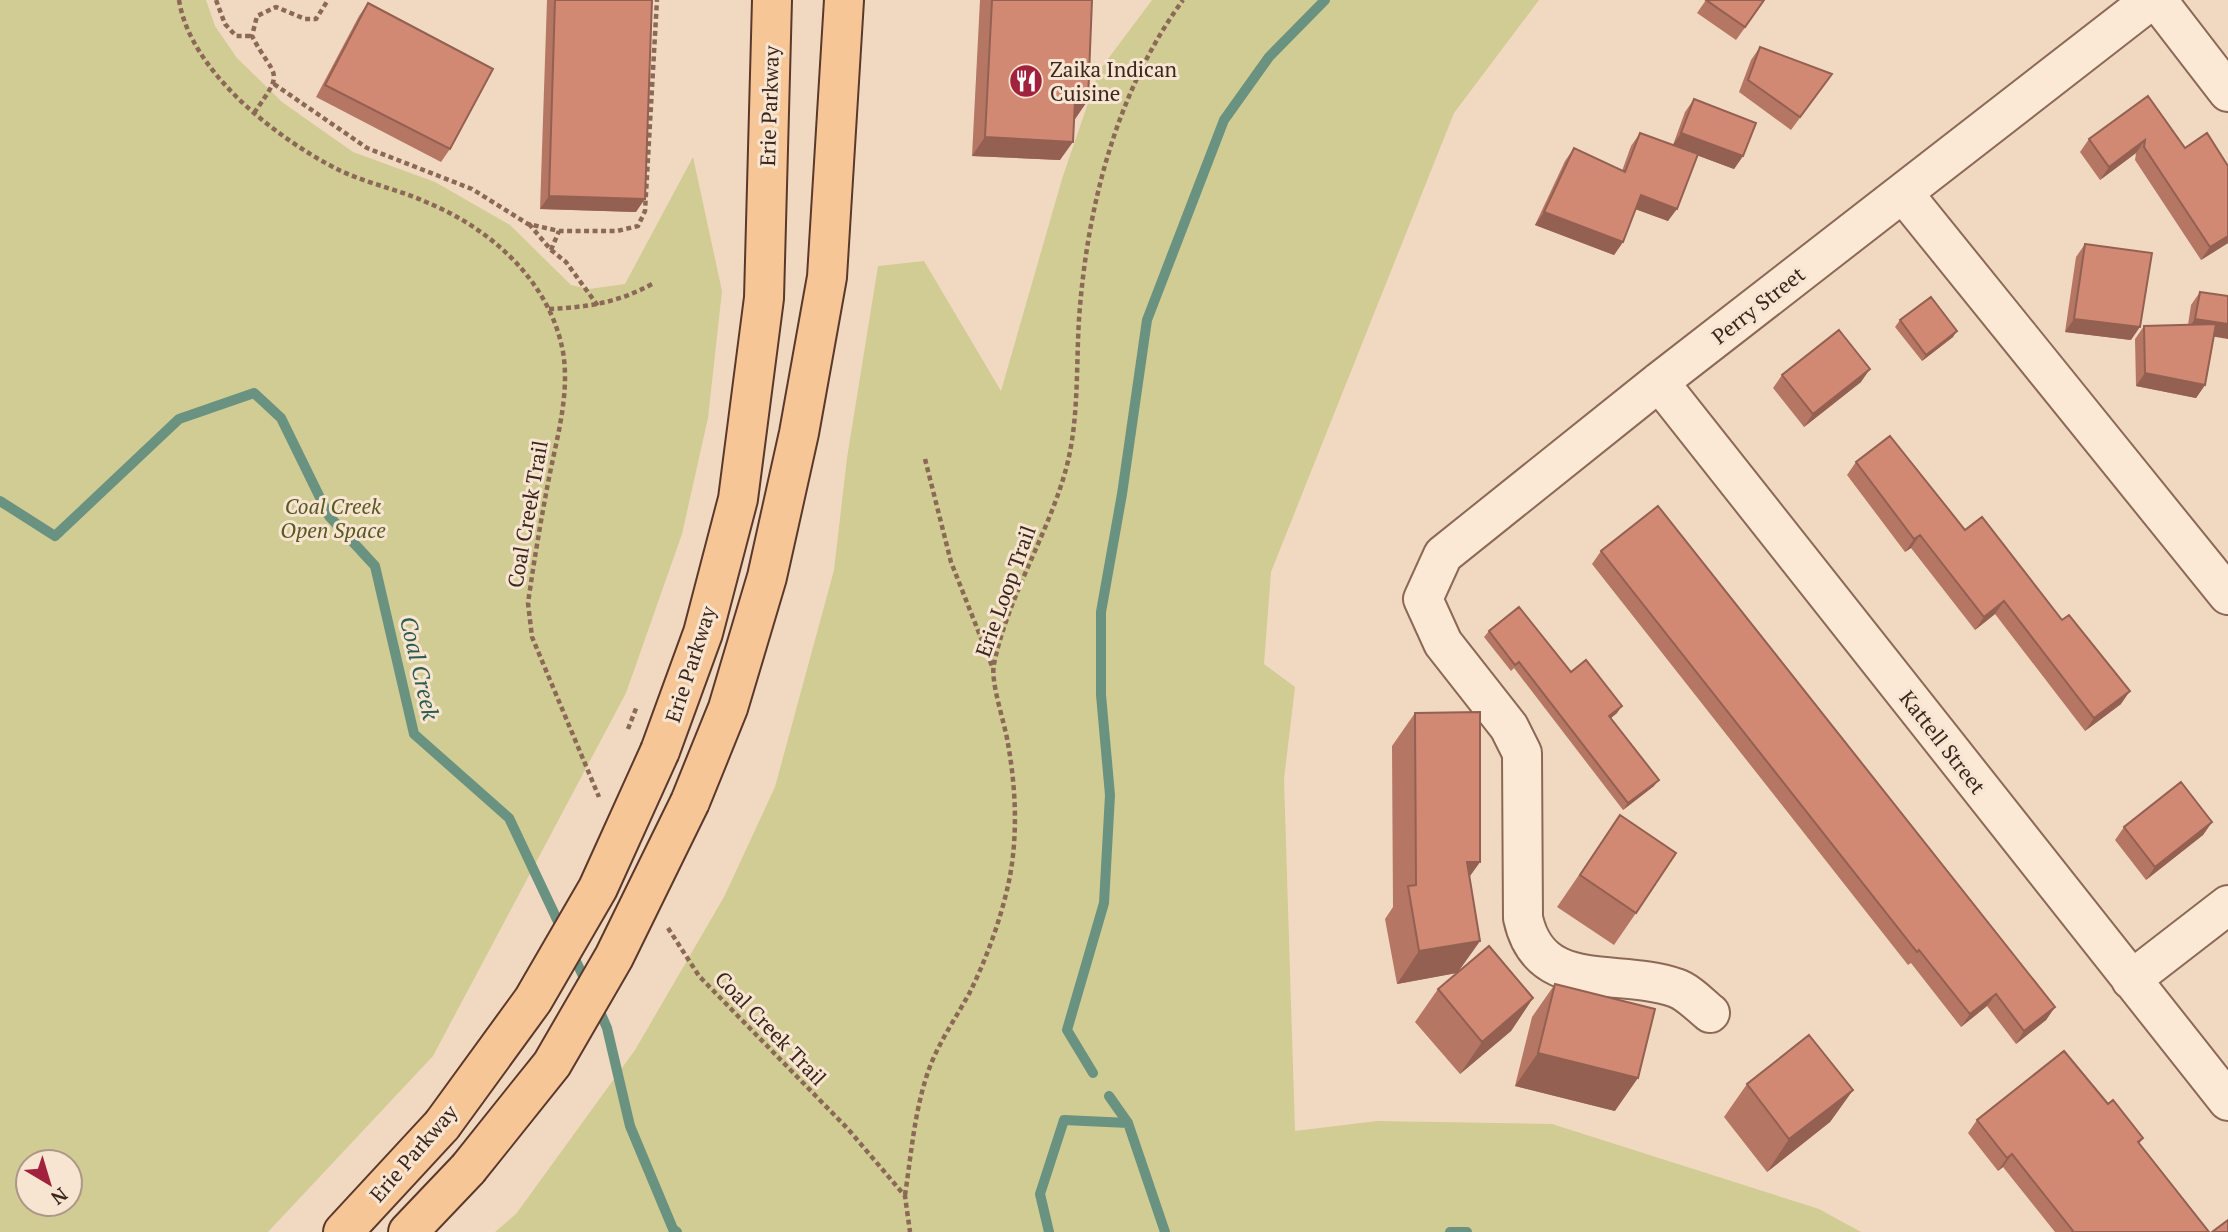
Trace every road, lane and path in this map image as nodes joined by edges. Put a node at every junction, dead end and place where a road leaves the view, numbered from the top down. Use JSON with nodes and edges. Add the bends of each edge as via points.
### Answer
{"nodes":[{"id":1,"x":179,"y":0,"type":"edge"},
{"id":2,"x":216,"y":0,"type":"edge"},
{"id":3,"x":328,"y":0,"type":"edge"},
{"id":4,"x":657,"y":0,"type":"edge"},
{"id":5,"x":772,"y":0,"type":"edge"},
{"id":6,"x":844,"y":0,"type":"edge"},
{"id":7,"x":1183,"y":0,"type":"edge"},
{"id":8,"x":2151,"y":0,"type":"edge"},
{"id":9,"x":2157,"y":0,"type":"edge"},
{"id":10,"x":252,"y":36,"type":"junction"},
{"id":11,"x":274,"y":84,"type":"junction"},
{"id":12,"x":2228,"y":92,"type":"edge"},
{"id":13,"x":254,"y":113,"type":"junction"},
{"id":14,"x":1903,"y":193,"type":"junction"},
{"id":15,"x":528,"y":224,"type":"junction"},
{"id":16,"x":559,"y":231,"type":"junction"},
{"id":17,"x":551,"y":250,"type":"junction"},
{"id":18,"x":652,"y":284,"type":"dead end"},
{"id":19,"x":598,"y":306,"type":"junction"},
{"id":20,"x":549,"y":309,"type":"junction"},
{"id":21,"x":1660,"y":382,"type":"junction"},
{"id":22,"x":925,"y":459,"type":"dead end"},
{"id":23,"x":2228,"y":595,"type":"edge"},
{"id":24,"x":993,"y":667,"type":"junction"},
{"id":25,"x":637,"y":706,"type":"dead end"},
{"id":26,"x":624,"y":740,"type":"dead end"},
{"id":27,"x":607,"y":785,"type":"dead end"},
{"id":28,"x":601,"y":799,"type":"dead end"},
{"id":29,"x":596,"y":808,"type":"dead end"},
{"id":30,"x":2228,"y":905,"type":"edge"},
{"id":31,"x":663,"y":921,"type":"dead end"},
{"id":32,"x":2132,"y":980,"type":"junction"},
{"id":33,"x":1710,"y":1013,"type":"dead end"},
{"id":34,"x":2228,"y":1101,"type":"edge"},
{"id":35,"x":905,"y":1196,"type":"junction"},
{"id":36,"x":343,"y":1232,"type":"edge"},
{"id":37,"x":408,"y":1232,"type":"edge"},
{"id":38,"x":910,"y":1232,"type":"edge"}],
"edges":[{"from":1,"to":13,"type":"path","name":"Coal Creek Trail","via":[[197,47]]},
{"from":2,"to":10,"type":"path","via":[[225,24],[236,36]]},
{"from":3,"to":10,"type":"path","via":[[316,19],[276,7],[257,16]]},
{"from":4,"to":16,"type":"path","via":[[645,211],[638,226],[617,231]]},
{"from":5,"to":36,"type":"main road","name":"Erie Parkway","bridge":true,"via":[[764,298],[738,499],[703,633],[660,751],[592,899],[533,1000],[442,1125]]},
{"from":6,"to":37,"type":"main road","bridge":true,"via":[[827,277],[767,577],[728,708],[690,802],[614,957],[552,1064],[468,1169]]},
{"from":7,"to":24,"type":"path","name":"Erie Loop Trail","via":[[1132,86],[1101,182],[1087,248],[1076,405],[1066,468]]},
{"from":8,"to":14,"type":"street","name":"Perry Street"},
{"from":9,"to":12,"type":"street"},
{"from":10,"to":11,"type":"path","via":[[274,69]]},
{"from":11,"to":13,"type":"path"},
{"from":11,"to":15,"type":"path","via":[[367,148],[472,189]]},
{"from":13,"to":20,"type":"path","name":"Coal Creek Trail","via":[[338,169],[463,219],[500,246]]},
{"from":14,"to":21,"type":"street","name":"Perry Street"},
{"from":14,"to":23,"type":"street"},
{"from":15,"to":16,"type":"path"},
{"from":15,"to":17,"type":"path"},
{"from":16,"to":17,"type":"path"},
{"from":17,"to":19,"type":"path","via":[[566,262]]},
{"from":18,"to":19,"type":"path","via":[[625,299]]},
{"from":19,"to":20,"type":"path"},
{"from":20,"to":28,"type":"path","name":"Coal Creek Trail","via":[[563,352],[565,393],[528,603],[532,637]]},
{"from":21,"to":32,"type":"street","name":"Kattell Street"},
{"from":21,"to":33,"type":"street","name":"Perry Street","via":[[1443,555],[1423,599],[1443,643],[1509,727],[1522,753],[1523,918],[1528,938],[1542,957],[1564,971],[1678,988]]},
{"from":22,"to":24,"type":"path","via":[[951,562]]},
{"from":24,"to":35,"type":"path","name":"Erie Loop Trail","via":[[1009,745],[1016,818],[1009,881],[970,991],[927,1076]]},
{"from":25,"to":26,"type":"path","bridge":true},
{"from":27,"to":29,"type":"path"},
{"from":30,"to":32,"type":"street"},
{"from":31,"to":35,"type":"path","name":"Coal Creek Trail","via":[[699,976],[848,1129]]},
{"from":32,"to":34,"type":"street","name":"Kattell Street"},
{"from":35,"to":38,"type":"path"}]}
